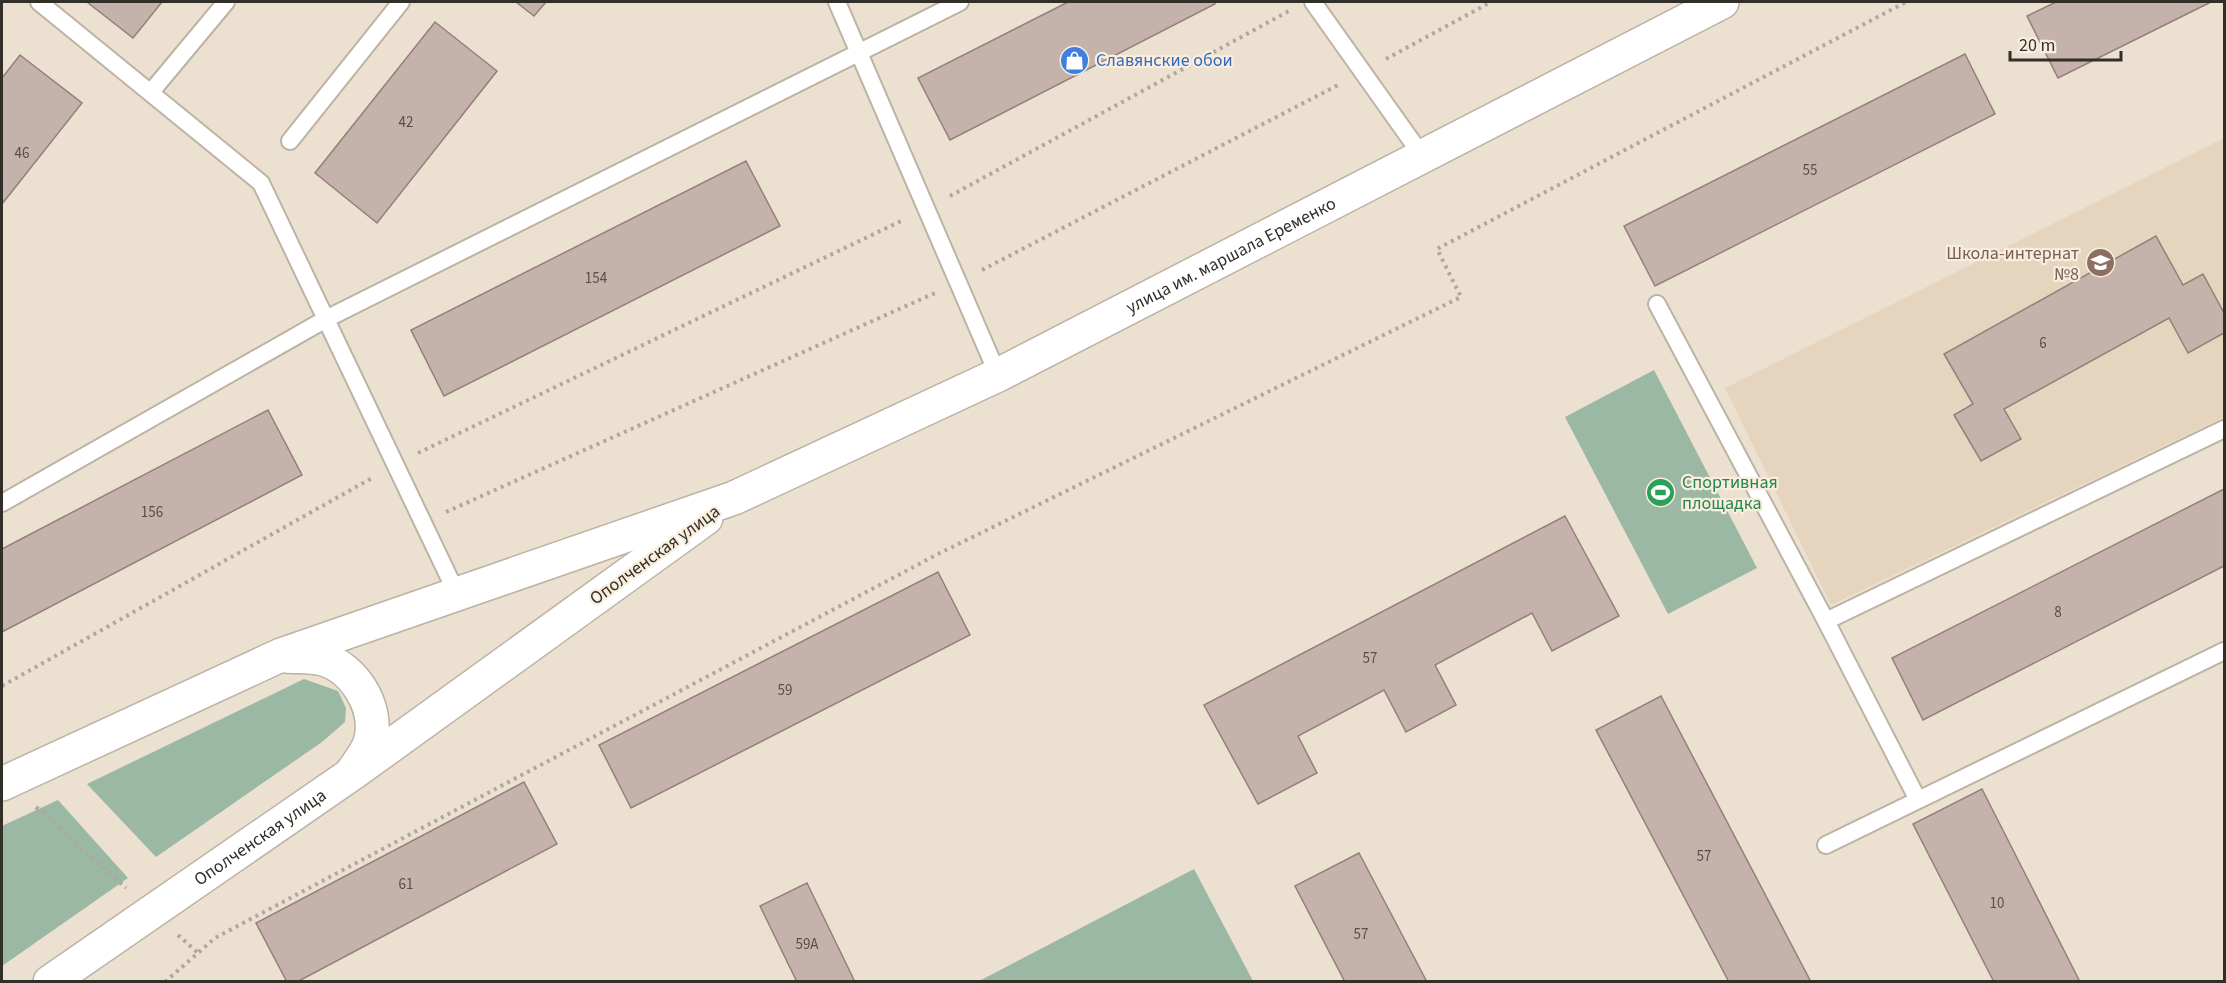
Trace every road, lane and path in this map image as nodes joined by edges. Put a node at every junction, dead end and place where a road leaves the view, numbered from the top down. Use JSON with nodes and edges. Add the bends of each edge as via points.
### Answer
{"nodes":[{"id":1,"x":39,"y":2,"type":"edge"},
{"id":2,"x":226,"y":2,"type":"edge"},
{"id":3,"x":401,"y":2,"type":"edge"},
{"id":4,"x":837,"y":2,"type":"edge"},
{"id":5,"x":960,"y":2,"type":"edge"},
{"id":6,"x":1313,"y":2,"type":"edge"},
{"id":7,"x":1722,"y":2,"type":"edge"},
{"id":8,"x":1906,"y":2,"type":"edge"},
{"id":9,"x":1296,"y":7,"type":"dead end"},
{"id":10,"x":860,"y":54,"type":"junction"},
{"id":11,"x":151,"y":92,"type":"junction"},
{"id":12,"x":290,"y":141,"type":"dead end"},
{"id":13,"x":1423,"y":157,"type":"junction"},
{"id":14,"x":927,"y":209,"type":"junction"},
{"id":15,"x":1657,"y":304,"type":"dead end"},
{"id":16,"x":326,"y":319,"type":"junction"},
{"id":17,"x":998,"y":375,"type":"junction"},
{"id":18,"x":2224,"y":429,"type":"edge"},
{"id":19,"x":395,"y":464,"type":"junction"},
{"id":20,"x":734,"y":498,"type":"junction"},
{"id":21,"x":2,"y":503,"type":"edge"},
{"id":22,"x":457,"y":594,"type":"junction"},
{"id":23,"x":1826,"y":621,"type":"junction"},
{"id":24,"x":2224,"y":651,"type":"edge"},
{"id":25,"x":281,"y":655,"type":"junction"},
{"id":26,"x":2,"y":686,"type":"edge"},
{"id":27,"x":352,"y":773,"type":"junction"},
{"id":28,"x":4,"y":783,"type":"edge"},
{"id":29,"x":1918,"y":800,"type":"junction"},
{"id":30,"x":1826,"y":845,"type":"dead end"},
{"id":31,"x":152,"y":911,"type":"junction"},
{"id":32,"x":198,"y":953,"type":"junction"},
{"id":33,"x":50,"y":981,"type":"edge"},
{"id":34,"x":165,"y":981,"type":"edge"}],
"edges":[{"from":1,"to":11,"type":"lane"},
{"from":2,"to":11,"type":"lane"},
{"from":3,"to":12,"type":"lane"},
{"from":4,"to":10,"type":"lane"},
{"from":5,"to":10,"type":"lane"},
{"from":6,"to":13,"type":"lane"},
{"from":7,"to":13,"type":"highway","name":"улица им. маршала Еременко"},
{"from":8,"to":32,"type":"path","via":[[1437,249],[1461,297],[936,555],[215,938]]},
{"from":9,"to":14,"type":"path"},
{"from":10,"to":14,"type":"lane"},
{"from":10,"to":16,"type":"lane"},
{"from":11,"to":16,"type":"lane","via":[[261,183]]},
{"from":13,"to":17,"type":"highway","name":"улица им. маршала Еременко"},
{"from":14,"to":17,"type":"lane"},
{"from":14,"to":19,"type":"path"},
{"from":15,"to":23,"type":"lane"},
{"from":16,"to":19,"type":"lane"},
{"from":16,"to":21,"type":"lane"},
{"from":17,"to":20,"type":"highway","name":"улица им. маршала Еременко"},
{"from":18,"to":23,"type":"lane"},
{"from":19,"to":22,"type":"lane"},
{"from":19,"to":26,"type":"path"},
{"from":20,"to":22,"type":"highway","name":"Ополченская улица"},
{"from":20,"to":27,"type":"highway","name":"Ополченская улица"},
{"from":22,"to":25,"type":"highway","name":"Ополченская улица"},
{"from":23,"to":29,"type":"lane"},
{"from":24,"to":29,"type":"lane"},
{"from":25,"to":27,"type":"highway","via":[[322,658],[345,669],[356,681],[372,717],[371,740]]},
{"from":25,"to":28,"type":"highway","name":"Ополченская улица"},
{"from":27,"to":31,"type":"highway","name":"Ополченская улица"},
{"from":28,"to":31,"type":"path"},
{"from":29,"to":30,"type":"lane"},
{"from":31,"to":32,"type":"path"},
{"from":31,"to":33,"type":"highway","name":"Ополченская улица"},
{"from":32,"to":34,"type":"path"}]}
